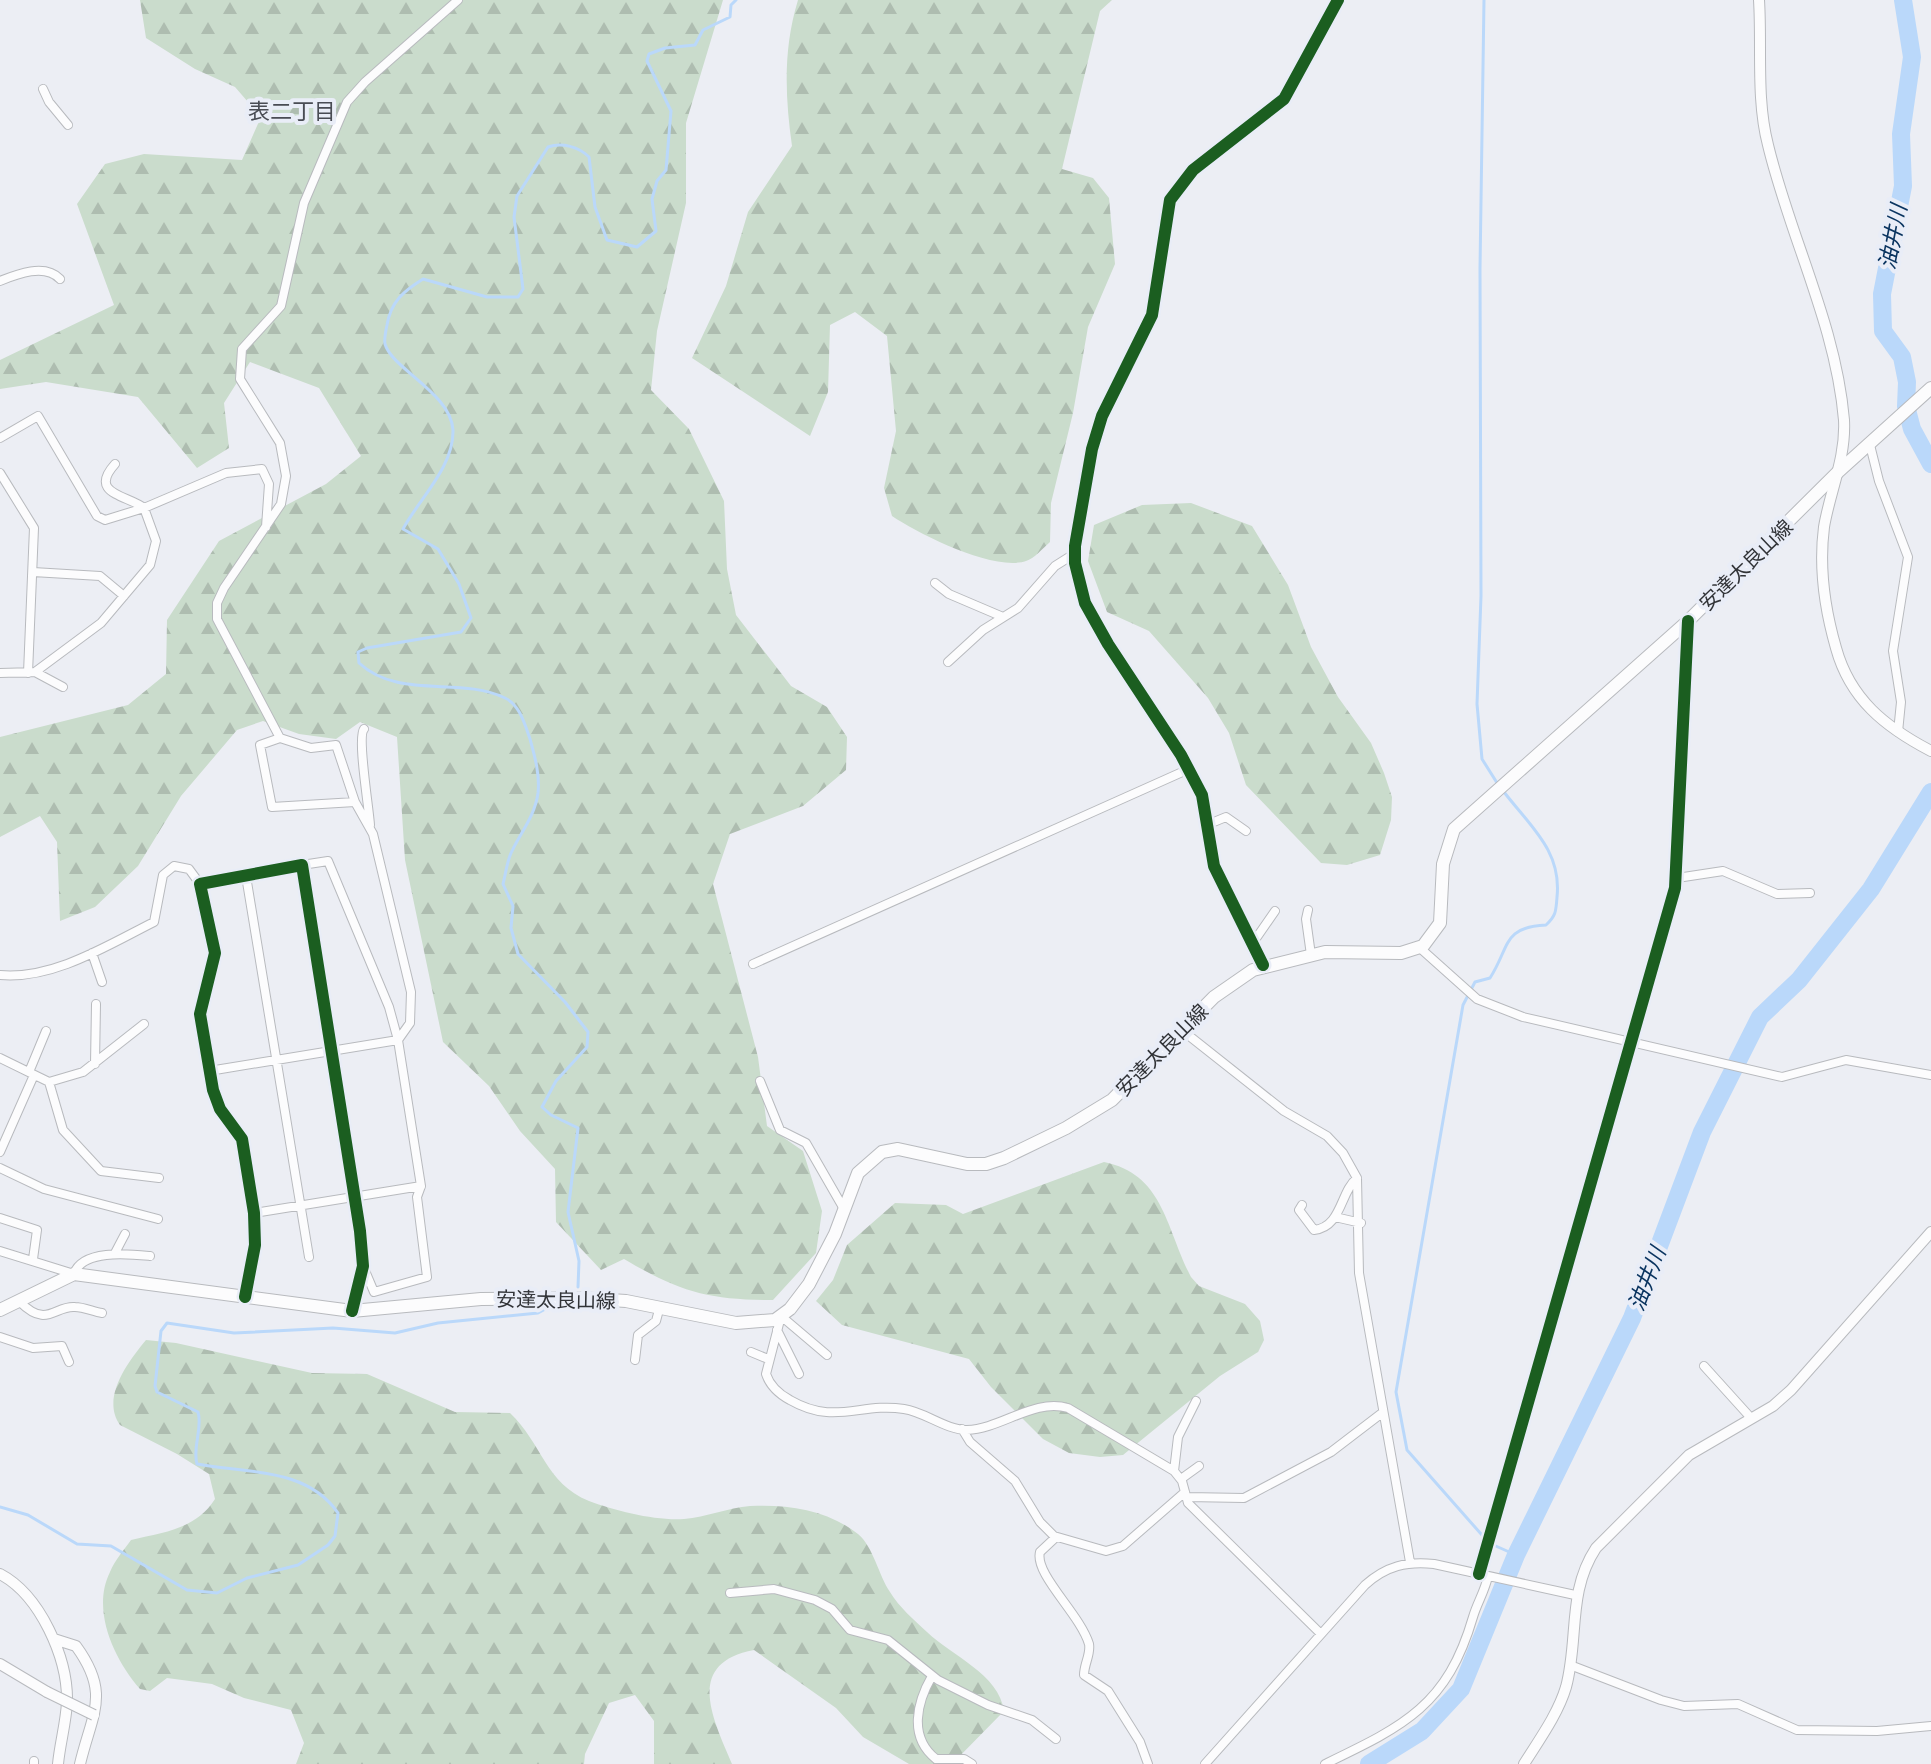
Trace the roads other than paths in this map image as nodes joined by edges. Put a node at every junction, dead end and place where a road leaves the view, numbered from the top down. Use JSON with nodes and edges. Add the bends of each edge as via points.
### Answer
{"nodes":[{"id":1,"x":458,"y":0,"type":"edge"},
{"id":2,"x":1759,"y":0,"type":"edge"},
{"id":3,"x":1336,"y":1,"type":"edge"},
{"id":4,"x":43,"y":89,"type":"dead end"},
{"id":5,"x":68,"y":125,"type":"dead end"},
{"id":6,"x":60,"y":279,"type":"dead end"},
{"id":7,"x":0,"y":281,"type":"edge"},
{"id":8,"x":1929,"y":390,"type":"edge"},
{"id":9,"x":0,"y":438,"type":"edge"},
{"id":10,"x":1870,"y":445,"type":"junction"},
{"id":11,"x":115,"y":464,"type":"dead end"},
{"id":12,"x":1839,"y":471,"type":"junction"},
{"id":13,"x":0,"y":473,"type":"edge"},
{"id":14,"x":144,"y":508,"type":"junction"},
{"id":15,"x":266,"y":528,"type":"junction"},
{"id":16,"x":1074,"y":554,"type":"junction"},
{"id":17,"x":33,"y":572,"type":"junction"},
{"id":18,"x":935,"y":583,"type":"dead end"},
{"id":19,"x":124,"y":596,"type":"junction"},
{"id":20,"x":1003,"y":617,"type":"junction"},
{"id":21,"x":1688,"y":621,"type":"junction"},
{"id":22,"x":948,"y":662,"type":"dead end"},
{"id":23,"x":32,"y":672,"type":"junction"},
{"id":24,"x":0,"y":673,"type":"edge"},
{"id":25,"x":63,"y":687,"type":"dead end"},
{"id":26,"x":364,"y":729,"type":"dead end"},
{"id":27,"x":1898,"y":732,"type":"junction"},
{"id":28,"x":280,"y":738,"type":"junction"},
{"id":29,"x":1930,"y":750,"type":"edge"},
{"id":30,"x":1189,"y":769,"type":"junction"},
{"id":31,"x":355,"y":802,"type":"junction"},
{"id":32,"x":1209,"y":824,"type":"junction"},
{"id":33,"x":370,"y":826,"type":"junction"},
{"id":34,"x":1246,"y":831,"type":"dead end"},
{"id":35,"x":302,"y":865,"type":"junction"},
{"id":36,"x":246,"y":876,"type":"junction"},
{"id":37,"x":1677,"y":878,"type":"junction"},
{"id":38,"x":200,"y":884,"type":"junction"},
{"id":39,"x":1810,"y":893,"type":"dead end"},
{"id":40,"x":1308,"y":910,"type":"dead end"},
{"id":41,"x":1275,"y":911,"type":"dead end"},
{"id":42,"x":1250,"y":942,"type":"junction"},
{"id":43,"x":1420,"y":948,"type":"junction"},
{"id":44,"x":92,"y":953,"type":"junction"},
{"id":45,"x":1311,"y":955,"type":"junction"},
{"id":46,"x":753,"y":964,"type":"dead end"},
{"id":47,"x":1263,"y":965,"type":"junction"},
{"id":48,"x":0,"y":975,"type":"edge"},
{"id":49,"x":102,"y":982,"type":"dead end"},
{"id":50,"x":96,"y":1004,"type":"dead end"},
{"id":51,"x":144,"y":1024,"type":"dead end"},
{"id":52,"x":46,"y":1031,"type":"dead end"},
{"id":53,"x":1183,"y":1031,"type":"junction"},
{"id":54,"x":398,"y":1040,"type":"junction"},
{"id":55,"x":1633,"y":1042,"type":"junction"},
{"id":56,"x":331,"y":1051,"type":"junction"},
{"id":57,"x":0,"y":1058,"type":"edge"},
{"id":58,"x":276,"y":1059,"type":"junction"},
{"id":59,"x":95,"y":1064,"type":"junction"},
{"id":60,"x":209,"y":1071,"type":"junction"},
{"id":61,"x":32,"y":1073,"type":"junction"},
{"id":62,"x":1931,"y":1075,"type":"edge"},
{"id":63,"x":760,"y":1081,"type":"dead end"},
{"id":64,"x":49,"y":1082,"type":"junction"},
{"id":65,"x":0,"y":1152,"type":"edge"},
{"id":66,"x":0,"y":1168,"type":"edge"},
{"id":67,"x":159,"y":1178,"type":"dead end"},
{"id":68,"x":1357,"y":1178,"type":"junction"},
{"id":69,"x":421,"y":1186,"type":"junction"},
{"id":70,"x":355,"y":1195,"type":"junction"},
{"id":71,"x":300,"y":1205,"type":"junction"},
{"id":72,"x":1302,"y":1205,"type":"dead end"},
{"id":73,"x":844,"y":1209,"type":"junction"},
{"id":74,"x":254,"y":1213,"type":"junction"},
{"id":75,"x":1335,"y":1217,"type":"junction"},
{"id":76,"x":0,"y":1218,"type":"edge"},
{"id":77,"x":158,"y":1219,"type":"dead end"},
{"id":78,"x":1361,"y":1223,"type":"junction"},
{"id":79,"x":1931,"y":1232,"type":"edge"},
{"id":80,"x":125,"y":1234,"type":"dead end"},
{"id":81,"x":0,"y":1251,"type":"edge"},
{"id":82,"x":115,"y":1253,"type":"junction"},
{"id":83,"x":150,"y":1256,"type":"dead end"},
{"id":84,"x":309,"y":1257,"type":"dead end"},
{"id":85,"x":33,"y":1259,"type":"junction"},
{"id":86,"x":363,"y":1266,"type":"junction"},
{"id":87,"x":74,"y":1274,"type":"junction"},
{"id":88,"x":245,"y":1297,"type":"junction"},
{"id":89,"x":20,"y":1302,"type":"junction"},
{"id":90,"x":660,"y":1306,"type":"junction"},
{"id":91,"x":0,"y":1310,"type":"edge"},
{"id":92,"x":89,"y":1311,"type":"junction"},
{"id":93,"x":352,"y":1311,"type":"junction"},
{"id":94,"x":102,"y":1313,"type":"dead end"},
{"id":95,"x":781,"y":1316,"type":"junction"},
{"id":96,"x":93,"y":1321,"type":"dead end"},
{"id":97,"x":777,"y":1330,"type":"junction"},
{"id":98,"x":0,"y":1337,"type":"edge"},
{"id":99,"x":751,"y":1352,"type":"dead end"},
{"id":100,"x":827,"y":1355,"type":"dead end"},
{"id":101,"x":768,"y":1359,"type":"junction"},
{"id":102,"x":635,"y":1360,"type":"dead end"},
{"id":103,"x":69,"y":1362,"type":"dead end"},
{"id":104,"x":1704,"y":1366,"type":"dead end"},
{"id":105,"x":799,"y":1374,"type":"dead end"},
{"id":106,"x":1196,"y":1401,"type":"dead end"},
{"id":107,"x":1382,"y":1413,"type":"junction"},
{"id":108,"x":1751,"y":1418,"type":"junction"},
{"id":109,"x":962,"y":1429,"type":"junction"},
{"id":110,"x":1199,"y":1466,"type":"dead end"},
{"id":111,"x":1174,"y":1471,"type":"junction"},
{"id":112,"x":1181,"y":1479,"type":"junction"},
{"id":113,"x":1186,"y":1495,"type":"junction"},
{"id":114,"x":1056,"y":1537,"type":"junction"},
{"id":115,"x":1410,"y":1562,"type":"junction"},
{"id":116,"x":0,"y":1574,"type":"edge"},
{"id":117,"x":1483,"y":1575,"type":"junction"},
{"id":118,"x":730,"y":1593,"type":"dead end"},
{"id":119,"x":1575,"y":1595,"type":"junction"},
{"id":120,"x":1321,"y":1634,"type":"junction"},
{"id":121,"x":54,"y":1639,"type":"junction"},
{"id":122,"x":0,"y":1664,"type":"edge"},
{"id":123,"x":1570,"y":1665,"type":"junction"},
{"id":124,"x":932,"y":1676,"type":"junction"},
{"id":125,"x":94,"y":1715,"type":"junction"},
{"id":126,"x":1931,"y":1726,"type":"edge"},
{"id":127,"x":1056,"y":1739,"type":"dead end"},
{"id":128,"x":58,"y":1764,"type":"edge"},
{"id":129,"x":80,"y":1764,"type":"edge"},
{"id":130,"x":972,"y":1764,"type":"edge"},
{"id":131,"x":1148,"y":1764,"type":"edge"},
{"id":132,"x":1205,"y":1764,"type":"edge"},
{"id":133,"x":1325,"y":1764,"type":"edge"},
{"id":134,"x":1524,"y":1764,"type":"edge"}],
"edges":[{"from":1,"to":15,"type":"street","via":[[347,102],[304,203],[281,306],[242,349],[240,379],[286,462],[281,504]]},
{"from":2,"to":12,"type":"street","via":[[1767,141],[1837,375],[1844,422]]},
{"from":3,"to":16,"type":"street","via":[[1284,99],[1193,170],[1170,200],[1152,315],[1102,416]]},
{"from":4,"to":5,"type":"street"},
{"from":6,"to":7,"type":"street","via":[[48,272],[24,272]]},
{"from":8,"to":10,"type":"main road","name":"安達太良山線"},
{"from":9,"to":14,"type":"street","via":[[38,416],[97,516],[105,520]]},
{"from":10,"to":12,"type":"main road","name":"安達太良山線"},
{"from":10,"to":27,"type":"street","via":[[1908,557],[1893,651],[1901,702]]},
{"from":11,"to":14,"type":"street","via":[[107,488]]},
{"from":12,"to":21,"type":"main road","name":"安達太良山線"},
{"from":12,"to":27,"type":"street","via":[[1822,556],[1836,649],[1856,693],[1878,719]]},
{"from":13,"to":17,"type":"street","via":[[34,528]]},
{"from":14,"to":15,"type":"street","via":[[226,473],[255,467],[262,469],[269,484]]},
{"from":14,"to":19,"type":"street","via":[[156,541],[150,565]]},
{"from":15,"to":28,"type":"street","via":[[224,588],[217,619]]},
{"from":16,"to":20,"type":"street"},
{"from":16,"to":30,"type":"street","via":[[1078,581],[1097,624]]},
{"from":17,"to":19,"type":"street","via":[[100,576]]},
{"from":17,"to":23,"type":"street"},
{"from":18,"to":20,"type":"street"},
{"from":19,"to":23,"type":"street","via":[[101,623]]},
{"from":20,"to":22,"type":"street"},
{"from":21,"to":37,"type":"street"},
{"from":21,"to":43,"type":"main road","name":"安達太良山線","via":[[1499,787],[1450,837],[1440,923]]},
{"from":23,"to":24,"type":"street"},
{"from":23,"to":25,"type":"street"},
{"from":26,"to":33,"type":"street","via":[[360,737]]},
{"from":27,"to":29,"type":"street"},
{"from":28,"to":31,"type":"street","via":[[311,748],[336,745]]},
{"from":28,"to":31,"type":"street","via":[[260,745],[272,807]]},
{"from":30,"to":32,"type":"street"},
{"from":30,"to":46,"type":"street"},
{"from":31,"to":33,"type":"street"},
{"from":32,"to":34,"type":"street","via":[[1226,817]]},
{"from":32,"to":42,"type":"street","via":[[1214,866]]},
{"from":33,"to":54,"type":"street","via":[[411,992],[410,1023]]},
{"from":35,"to":36,"type":"street"},
{"from":35,"to":54,"type":"street","via":[[328,861]]},
{"from":35,"to":56,"type":"street"},
{"from":36,"to":38,"type":"street"},
{"from":36,"to":58,"type":"street"},
{"from":37,"to":39,"type":"street","via":[[1723,871],[1777,894]]},
{"from":37,"to":55,"type":"street"},
{"from":38,"to":44,"type":"street","via":[[182,865],[167,870],[154,922]]},
{"from":38,"to":60,"type":"street","via":[[215,953],[200,1014]]},
{"from":40,"to":45,"type":"street"},
{"from":41,"to":42,"type":"street"},
{"from":42,"to":47,"type":"street"},
{"from":43,"to":45,"type":"main road","name":"安達太良山線"},
{"from":43,"to":55,"type":"street","via":[[1477,999],[1523,1017]]},
{"from":44,"to":48,"type":"street","via":[[35,974]]},
{"from":44,"to":49,"type":"street"},
{"from":45,"to":47,"type":"main road","name":"安達太良山線"},
{"from":47,"to":53,"type":"main road","name":"安達太良山線","via":[[1214,997]]},
{"from":50,"to":59,"type":"street"},
{"from":51,"to":59,"type":"street"},
{"from":52,"to":61,"type":"street"},
{"from":53,"to":68,"type":"street","via":[[1284,1111],[1327,1136]]},
{"from":53,"to":73,"type":"main road","name":"安達太良山線","via":[[1112,1100],[1004,1158],[967,1164],[898,1149],[882,1152],[858,1173]]},
{"from":54,"to":56,"type":"street"},
{"from":54,"to":69,"type":"street"},
{"from":55,"to":62,"type":"street","via":[[1782,1077],[1860,1060]]},
{"from":55,"to":117,"type":"street"},
{"from":56,"to":58,"type":"street"},
{"from":56,"to":70,"type":"street"},
{"from":57,"to":61,"type":"street"},
{"from":58,"to":60,"type":"street"},
{"from":58,"to":71,"type":"street"},
{"from":59,"to":64,"type":"street"},
{"from":60,"to":74,"type":"street","via":[[220,1109],[242,1139]]},
{"from":61,"to":64,"type":"street"},
{"from":61,"to":65,"type":"street"},
{"from":63,"to":73,"type":"street","via":[[780,1130],[806,1143]]},
{"from":64,"to":67,"type":"street","via":[[63,1130],[101,1171]]},
{"from":66,"to":77,"type":"street","via":[[44,1189]]},
{"from":68,"to":75,"type":"street"},
{"from":68,"to":78,"type":"street"},
{"from":69,"to":70,"type":"street"},
{"from":69,"to":86,"type":"street","via":[[417,1197],[427,1277],[374,1292]]},
{"from":70,"to":71,"type":"street"},
{"from":70,"to":86,"type":"street"},
{"from":71,"to":74,"type":"street"},
{"from":71,"to":84,"type":"street"},
{"from":72,"to":75,"type":"street","via":[[1299,1210],[1314,1230]]},
{"from":73,"to":95,"type":"main road","name":"安達太良山線","via":[[809,1284]]},
{"from":74,"to":88,"type":"street","via":[[255,1245]]},
{"from":75,"to":78,"type":"street"},
{"from":76,"to":85,"type":"street","via":[[37,1230]]},
{"from":78,"to":107,"type":"street","via":[[1359,1273]]},
{"from":79,"to":108,"type":"street","via":[[1791,1390]]},
{"from":80,"to":82,"type":"street"},
{"from":81,"to":85,"type":"street"},
{"from":82,"to":83,"type":"street"},
{"from":82,"to":87,"type":"street","via":[[80,1265]]},
{"from":85,"to":87,"type":"street"},
{"from":86,"to":93,"type":"street"},
{"from":87,"to":88,"type":"main road","name":"安達太良山線"},
{"from":87,"to":89,"type":"main road"},
{"from":88,"to":93,"type":"main road","name":"安達太良山線"},
{"from":89,"to":91,"type":"main road"},
{"from":89,"to":92,"type":"street","via":[[27,1310],[53,1317],[65,1308]]},
{"from":90,"to":93,"type":"main road","name":"安達太良山線","via":[[606,1299],[481,1299]]},
{"from":90,"to":95,"type":"main road","name":"安達太良山線","via":[[736,1323]]},
{"from":90,"to":102,"type":"street","via":[[656,1321],[638,1335]]},
{"from":92,"to":94,"type":"street"},
{"from":92,"to":96,"type":"street"},
{"from":95,"to":97,"type":"street"},
{"from":95,"to":100,"type":"street"},
{"from":97,"to":101,"type":"street"},
{"from":97,"to":105,"type":"street"},
{"from":98,"to":103,"type":"street","via":[[33,1348],[62,1346]]},
{"from":99,"to":101,"type":"street"},
{"from":101,"to":109,"type":"street","via":[[766,1374],[772,1386],[808,1410],[839,1414],[904,1409]]},
{"from":104,"to":108,"type":"street"},
{"from":106,"to":111,"type":"street","via":[[1178,1437]]},
{"from":107,"to":113,"type":"street","via":[[1331,1452],[1244,1498]]},
{"from":107,"to":115,"type":"street"},
{"from":108,"to":119,"type":"street","via":[[1689,1455],[1645,1498],[1596,1548]]},
{"from":109,"to":111,"type":"street","via":[[1060,1405]]},
{"from":109,"to":114,"type":"street","via":[[1015,1481],[1040,1522]]},
{"from":110,"to":112,"type":"street"},
{"from":111,"to":112,"type":"street"},
{"from":112,"to":113,"type":"street"},
{"from":113,"to":114,"type":"street","via":[[1111,1551]]},
{"from":113,"to":120,"type":"street","via":[[1188,1503]]},
{"from":114,"to":131,"type":"street","via":[[1040,1552],[1039,1564],[1087,1640],[1084,1675],[1108,1691]]},
{"from":115,"to":117,"type":"street"},
{"from":115,"to":120,"type":"street","via":[[1374,1577]]},
{"from":116,"to":121,"type":"street","via":[[23,1593]]},
{"from":117,"to":119,"type":"street"},
{"from":117,"to":133,"type":"street","via":[[1461,1658],[1423,1708],[1378,1739]]},
{"from":118,"to":124,"type":"street","via":[[774,1589],[815,1600],[832,1609],[850,1630],[897,1644]]},
{"from":119,"to":123,"type":"street"},
{"from":120,"to":132,"type":"street"},
{"from":121,"to":125,"type":"street","via":[[73,1643],[87,1662],[97,1683]]},
{"from":121,"to":128,"type":"street","via":[[67,1702]]},
{"from":122,"to":125,"type":"street","bridge":true},
{"from":123,"to":126,"type":"street","via":[[1684,1706],[1738,1704],[1797,1730],[1839,1733]]},
{"from":123,"to":134,"type":"street","via":[[1560,1701]]},
{"from":124,"to":127,"type":"street","via":[[1032,1720]]},
{"from":124,"to":130,"type":"street","via":[[918,1708],[924,1744],[936,1759]]},
{"from":125,"to":129,"type":"street"}]}
